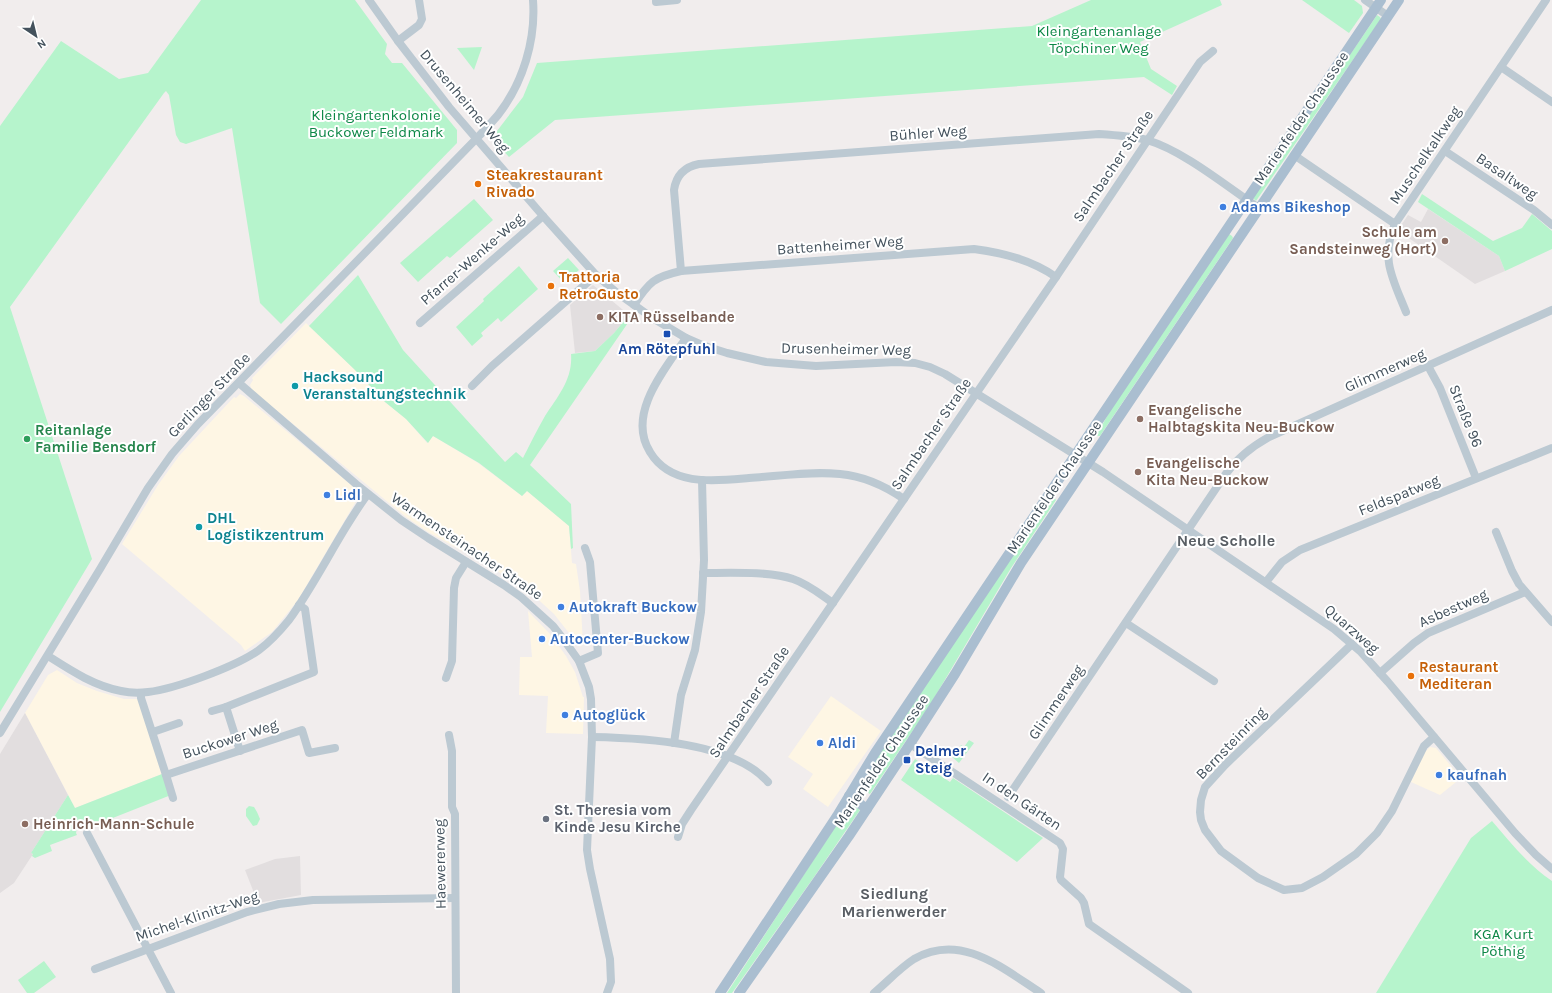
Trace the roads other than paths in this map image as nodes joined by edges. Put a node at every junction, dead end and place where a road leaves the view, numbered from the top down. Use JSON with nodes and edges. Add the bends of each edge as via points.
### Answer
{"nodes":[{"id":1,"x":369,"y":0,"type":"edge"},
{"id":2,"x":419,"y":0,"type":"edge"},
{"id":3,"x":533,"y":0,"type":"edge"},
{"id":4,"x":656,"y":0,"type":"edge"},
{"id":5,"x":677,"y":0,"type":"edge"},
{"id":6,"x":1365,"y":0,"type":"edge"},
{"id":7,"x":1399,"y":0,"type":"edge"},
{"id":8,"x":1546,"y":0,"type":"edge"},
{"id":9,"x":1379,"y":4,"type":"edge"},
{"id":10,"x":1388,"y":16,"type":"junction"},
{"id":11,"x":398,"y":41,"type":"junction"},
{"id":12,"x":1213,"y":51,"type":"dead end"},
{"id":13,"x":1501,"y":67,"type":"junction"},
{"id":14,"x":1552,"y":102,"type":"edge"},
{"id":15,"x":477,"y":138,"type":"junction"},
{"id":16,"x":1147,"y":140,"type":"junction"},
{"id":17,"x":1445,"y":151,"type":"junction"},
{"id":18,"x":1294,"y":156,"type":"junction"},
{"id":19,"x":1247,"y":200,"type":"junction"},
{"id":20,"x":1259,"y":208,"type":"junction"},
{"id":21,"x":543,"y":216,"type":"junction"},
{"id":22,"x":1395,"y":224,"type":"junction"},
{"id":23,"x":1552,"y":226,"type":"edge"},
{"id":24,"x":681,"y":271,"type":"junction"},
{"id":25,"x":596,"y":275,"type":"junction"},
{"id":26,"x":1056,"y":277,"type":"junction"},
{"id":27,"x":634,"y":305,"type":"junction"},
{"id":28,"x":1552,"y":310,"type":"edge"},
{"id":29,"x":1406,"y":312,"type":"dead end"},
{"id":30,"x":420,"y":323,"type":"dead end"},
{"id":31,"x":686,"y":338,"type":"junction"},
{"id":32,"x":1428,"y":366,"type":"junction"},
{"id":33,"x":239,"y":383,"type":"junction"},
{"id":34,"x":472,"y":386,"type":"dead end"},
{"id":35,"x":976,"y":393,"type":"junction"},
{"id":36,"x":1552,"y":448,"type":"edge"},
{"id":37,"x":1075,"y":454,"type":"junction"},
{"id":38,"x":1088,"y":463,"type":"junction"},
{"id":39,"x":1476,"y":478,"type":"junction"},
{"id":40,"x":702,"y":480,"type":"junction"},
{"id":41,"x":368,"y":494,"type":"junction"},
{"id":42,"x":904,"y":499,"type":"junction"},
{"id":43,"x":1189,"y":530,"type":"junction"},
{"id":44,"x":1496,"y":532,"type":"dead end"},
{"id":45,"x":585,"y":548,"type":"dead end"},
{"id":46,"x":466,"y":562,"type":"junction"},
{"id":47,"x":703,"y":573,"type":"junction"},
{"id":48,"x":1266,"y":582,"type":"junction"},
{"id":49,"x":1525,"y":592,"type":"junction"},
{"id":50,"x":833,"y":603,"type":"junction"},
{"id":51,"x":299,"y":605,"type":"junction"},
{"id":52,"x":1552,"y":622,"type":"edge"},
{"id":53,"x":1126,"y":623,"type":"junction"},
{"id":54,"x":1352,"y":644,"type":"junction"},
{"id":55,"x":48,"y":656,"type":"junction"},
{"id":56,"x":579,"y":661,"type":"junction"},
{"id":57,"x":1380,"y":673,"type":"junction"},
{"id":58,"x":446,"y":678,"type":"dead end"},
{"id":59,"x":1214,"y":681,"type":"dead end"},
{"id":60,"x":141,"y":693,"type":"junction"},
{"id":61,"x":226,"y":707,"type":"junction"},
{"id":62,"x":212,"y":711,"type":"dead end"},
{"id":63,"x":179,"y":723,"type":"dead end"},
{"id":64,"x":0,"y":732,"type":"edge"},
{"id":65,"x":153,"y":732,"type":"junction"},
{"id":66,"x":449,"y":735,"type":"dead end"},
{"id":67,"x":592,"y":737,"type":"junction"},
{"id":68,"x":1434,"y":737,"type":"junction"},
{"id":69,"x":674,"y":743,"type":"junction"},
{"id":70,"x":910,"y":744,"type":"junction"},
{"id":71,"x":335,"y":748,"type":"dead end"},
{"id":72,"x":240,"y":751,"type":"junction"},
{"id":73,"x":728,"y":757,"type":"junction"},
{"id":74,"x":166,"y":775,"type":"junction"},
{"id":75,"x":768,"y":782,"type":"dead end"},
{"id":76,"x":849,"y":796,"type":"junction"},
{"id":77,"x":1008,"y":797,"type":"dead end"},
{"id":78,"x":173,"y":798,"type":"dead end"},
{"id":79,"x":867,"y":808,"type":"junction"},
{"id":80,"x":87,"y":833,"type":"dead end"},
{"id":81,"x":678,"y":837,"type":"dead end"},
{"id":82,"x":1552,"y":869,"type":"edge"},
{"id":83,"x":455,"y":898,"type":"junction"},
{"id":84,"x":149,"y":950,"type":"junction"},
{"id":85,"x":95,"y":969,"type":"dead end"},
{"id":86,"x":171,"y":993,"type":"edge"},
{"id":87,"x":456,"y":993,"type":"edge"},
{"id":88,"x":607,"y":993,"type":"edge"},
{"id":89,"x":720,"y":993,"type":"edge"},
{"id":90,"x":738,"y":993,"type":"edge"},
{"id":91,"x":874,"y":993,"type":"edge"},
{"id":92,"x":1041,"y":993,"type":"edge"},
{"id":93,"x":1188,"y":993,"type":"edge"}],
"edges":[{"from":1,"to":11,"type":"street","name":"Drusenheimer Weg"},
{"from":2,"to":11,"type":"street","via":[[422,20]]},
{"from":3,"to":15,"type":"street","name":"Gerlinger Straße","via":[[534,23],[526,64],[499,114]]},
{"from":4,"to":5,"type":"street"},
{"from":6,"to":9,"type":"street"},
{"from":7,"to":10,"type":"main road","name":"Marienfelder Chaussee"},
{"from":8,"to":13,"type":"street","name":"Muschelkalkweg"},
{"from":9,"to":10,"type":"street"},
{"from":9,"to":19,"type":"main road","name":"Marienfelder Chaussee"},
{"from":10,"to":18,"type":"main road","name":"Marienfelder Chaussee"},
{"from":11,"to":15,"type":"street","name":"Drusenheimer Weg","via":[[449,107]]},
{"from":12,"to":16,"type":"street","name":"Salmbacher Straße","via":[[1200,62]]},
{"from":13,"to":14,"type":"street"},
{"from":13,"to":17,"type":"street","name":"Muschelkalkweg"},
{"from":15,"to":21,"type":"street","name":"Drusenheimer Weg"},
{"from":15,"to":33,"type":"street","name":"Gerlinger Straße"},
{"from":16,"to":19,"type":"street","name":"Bühler Weg","via":[[1184,157]]},
{"from":16,"to":24,"type":"street","name":"Bühler Weg","via":[[1098,134],[692,165],[680,174],[675,181],[674,190]]},
{"from":16,"to":26,"type":"street","name":"Salmbacher Straße"},
{"from":17,"to":22,"type":"street","name":"Muschelkalkweg"},
{"from":17,"to":23,"type":"street","name":"Basaltweg","via":[[1534,210]]},
{"from":18,"to":20,"type":"main road","name":"Marienfelder Chaussee"},
{"from":18,"to":22,"type":"street","name":"Muschelkalkweg"},
{"from":19,"to":20,"type":"street","name":"Bühler Weg"},
{"from":19,"to":37,"type":"main road","name":"Marienfelder Chaussee"},
{"from":20,"to":38,"type":"main road","name":"Marienfelder Chaussee"},
{"from":21,"to":25,"type":"street","name":"Drusenheimer Weg"},
{"from":21,"to":30,"type":"street","name":"Pfarrer-Wenke-Weg"},
{"from":22,"to":29,"type":"street","via":[[1388,243],[1388,259],[1391,275]]},
{"from":24,"to":26,"type":"street","name":"Battenheimer Weg","via":[[974,249],[1019,258]]},
{"from":24,"to":27,"type":"street","name":"Battenheimer Weg","via":[[656,279],[647,286]]},
{"from":25,"to":27,"type":"street","name":"Drusenheimer Weg"},
{"from":25,"to":34,"type":"street"},
{"from":26,"to":35,"type":"street","name":"Salmbacher Straße"},
{"from":27,"to":31,"type":"street","name":"Drusenheimer Weg"},
{"from":28,"to":32,"type":"street","name":"Glimmerweg"},
{"from":31,"to":35,"type":"street","name":"Drusenheimer Weg","via":[[716,350],[766,362],[816,366],[915,363],[945,374]]},
{"from":31,"to":40,"type":"street","via":[[652,391],[644,411],[642,427],[649,452],[661,466],[679,476]]},
{"from":32,"to":39,"type":"street","name":"Straße 96","via":[[1440,388]]},
{"from":32,"to":43,"type":"street","name":"Glimmerweg","via":[[1269,437],[1250,448],[1229,469]]},
{"from":33,"to":41,"type":"street","name":"Warmensteinacher Straße"},
{"from":33,"to":55,"type":"street","name":"Gerlinger Straße","via":[[172,454],[148,488]]},
{"from":35,"to":37,"type":"street","name":"Drusenheimer Weg"},
{"from":35,"to":42,"type":"street","name":"Salmbacher Straße"},
{"from":36,"to":39,"type":"street","name":"Feldspatweg"},
{"from":37,"to":38,"type":"street","name":"Drusenheimer Weg"},
{"from":37,"to":76,"type":"main road","name":"Marienfelder Chaussee"},
{"from":38,"to":43,"type":"street","name":"Quarzweg"},
{"from":38,"to":70,"type":"main road","name":"Marienfelder Chaussee","via":[[1021,563]]},
{"from":39,"to":48,"type":"street","name":"Feldspatweg","via":[[1300,550],[1282,562]]},
{"from":40,"to":42,"type":"street","via":[[841,474],[880,485]]},
{"from":40,"to":47,"type":"street"},
{"from":41,"to":46,"type":"street","name":"Warmensteinacher Straße"},
{"from":41,"to":51,"type":"street"},
{"from":42,"to":50,"type":"street","name":"Salmbacher Straße"},
{"from":43,"to":48,"type":"street","name":"Quarzweg"},
{"from":43,"to":53,"type":"street","name":"Glimmerweg"},
{"from":44,"to":49,"type":"street","via":[[1512,571]]},
{"from":45,"to":56,"type":"street","via":[[590,562],[598,653]]},
{"from":46,"to":56,"type":"street","name":"Warmensteinacher Straße","via":[[504,585],[540,613]]},
{"from":46,"to":58,"type":"street","via":[[456,578],[454,588],[452,661]]},
{"from":47,"to":50,"type":"street","via":[[786,577],[801,582]]},
{"from":47,"to":69,"type":"street","via":[[696,644],[681,694]]},
{"from":48,"to":54,"type":"street","name":"Quarzweg","via":[[1317,616]]},
{"from":49,"to":52,"type":"street"},
{"from":49,"to":57,"type":"street","name":"Asbestweg","via":[[1428,633]]},
{"from":50,"to":73,"type":"street","name":"Salmbacher Straße"},
{"from":51,"to":60,"type":"street","via":[[273,637],[252,654],[204,676],[172,687]]},
{"from":51,"to":61,"type":"street","via":[[305,609],[314,672]]},
{"from":53,"to":59,"type":"street"},
{"from":53,"to":77,"type":"street","name":"Glimmerweg"},
{"from":54,"to":57,"type":"street","name":"Quarzweg"},
{"from":54,"to":68,"type":"street","name":"Bernsteinring","via":[[1205,787],[1201,800],[1201,820],[1205,830],[1221,851],[1258,878],[1284,890],[1302,888],[1323,877],[1356,854],[1377,833],[1392,811],[1424,746]]},
{"from":55,"to":60,"type":"street","via":[[81,676],[106,687]]},
{"from":55,"to":64,"type":"street","name":"Gerlinger Straße"},
{"from":56,"to":67,"type":"street","name":"Warmensteinacher Straße","via":[[589,687]]},
{"from":57,"to":68,"type":"street","name":"Quarzweg"},
{"from":60,"to":65,"type":"street","name":"Buckower Weg"},
{"from":61,"to":62,"type":"street"},
{"from":61,"to":72,"type":"street"},
{"from":63,"to":65,"type":"street","name":"Buckower Weg"},
{"from":65,"to":74,"type":"street","name":"Buckower Weg"},
{"from":66,"to":83,"type":"street","name":"Haewererweg","via":[[452,751],[452,807],[455,814]]},
{"from":67,"to":69,"type":"street","via":[[638,738]]},
{"from":67,"to":88,"type":"street","name":"Warmensteinacher Straße","via":[[587,850],[594,893],[610,959],[611,982]]},
{"from":68,"to":82,"type":"street","name":"Quarzweg","via":[[1515,833]]},
{"from":69,"to":73,"type":"street"},
{"from":70,"to":79,"type":"main road","name":"Marienfelder Chaussee"},
{"from":70,"to":93,"type":"street","name":"In den Gärten","via":[[1060,843],[1064,849],[1061,880],[1081,898],[1089,924]]},
{"from":71,"to":72,"type":"street","name":"Buckower Weg","via":[[309,753],[302,728]]},
{"from":72,"to":74,"type":"street","name":"Buckower Weg"},
{"from":73,"to":75,"type":"street","via":[[756,770]]},
{"from":73,"to":81,"type":"street","name":"Salmbacher Straße","via":[[682,824]]},
{"from":74,"to":78,"type":"street","name":"Buckower Weg"},
{"from":76,"to":79,"type":"main road"},
{"from":76,"to":89,"type":"main road","name":"Marienfelder Chaussee"},
{"from":79,"to":90,"type":"main road","name":"Marienfelder Chaussee"},
{"from":80,"to":84,"type":"street"},
{"from":83,"to":84,"type":"street","name":"Michel-Klinitz-Weg","via":[[313,900],[280,903],[247,912]]},
{"from":83,"to":87,"type":"street","name":"Haewererweg"},
{"from":84,"to":85,"type":"street","name":"Michel-Klinitz-Weg","via":[[136,952]]},
{"from":84,"to":86,"type":"street"},
{"from":91,"to":92,"type":"street","via":[[912,960],[930,952],[947,949],[977,954]]}]}
